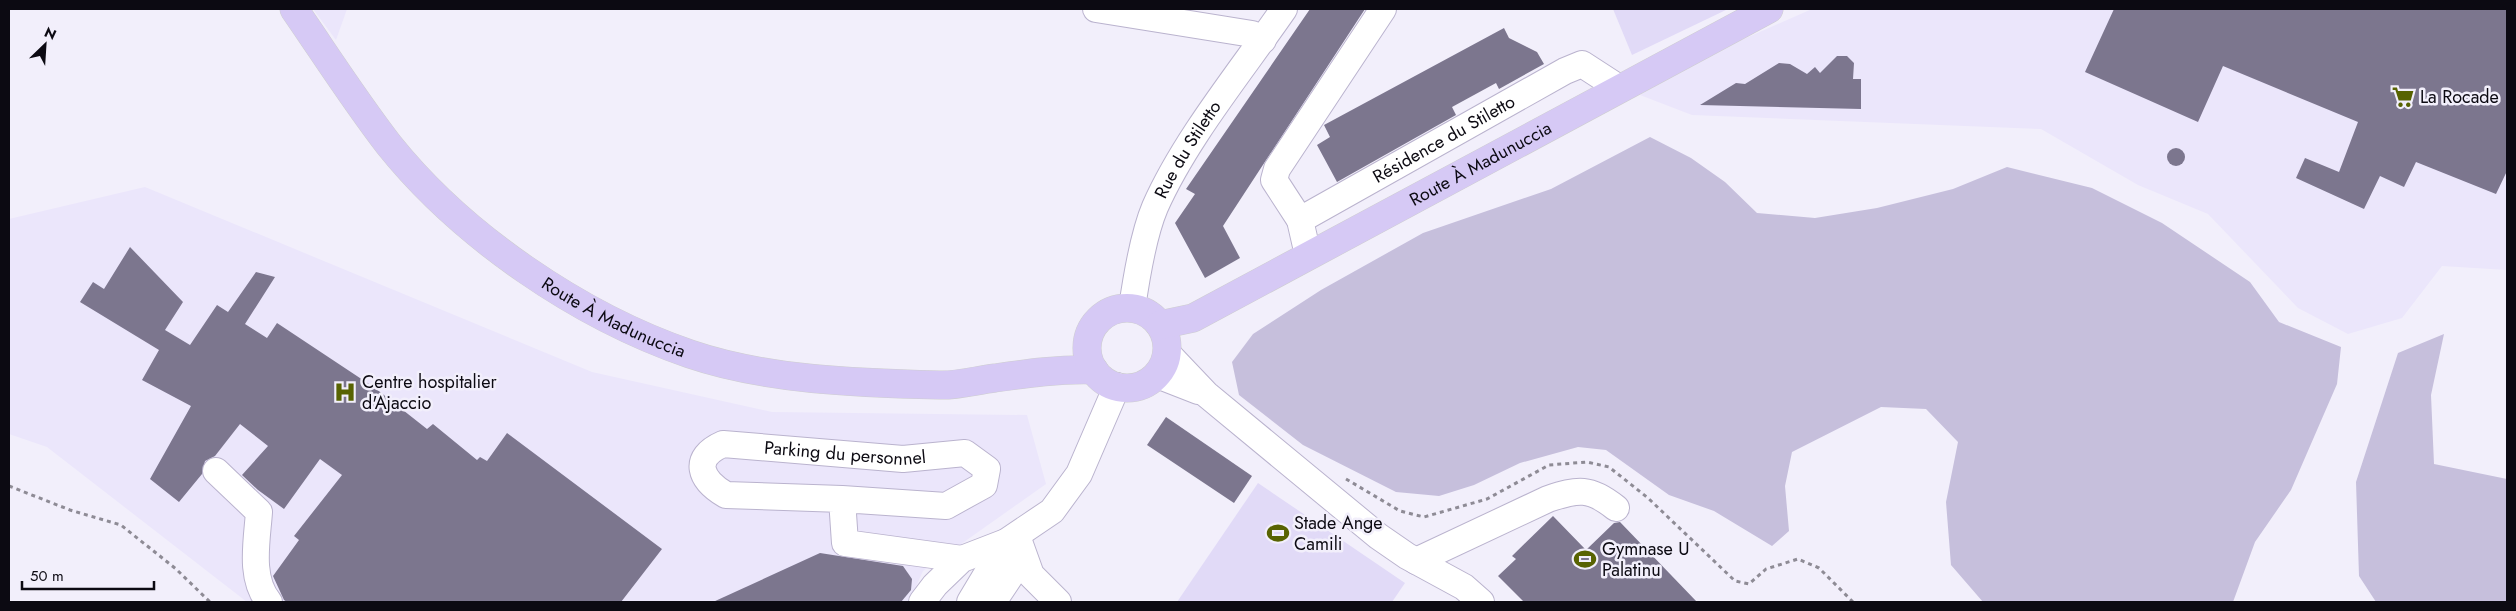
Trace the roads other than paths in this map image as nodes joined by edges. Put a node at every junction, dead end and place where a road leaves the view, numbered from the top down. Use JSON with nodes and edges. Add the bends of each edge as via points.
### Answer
{"nodes":[{"id":1,"x":294,"y":9,"type":"edge"},
{"id":2,"x":1096,"y":9,"type":"edge"},
{"id":3,"x":1284,"y":9,"type":"edge"},
{"id":4,"x":1383,"y":9,"type":"edge"},
{"id":5,"x":1769,"y":9,"type":"edge"},
{"id":6,"x":1263,"y":40,"type":"junction"},
{"id":7,"x":1619,"y":88,"type":"junction"},
{"id":8,"x":1300,"y":220,"type":"junction"},
{"id":9,"x":1308,"y":255,"type":"junction"},
{"id":10,"x":1132,"y":308,"type":"junction"},
{"id":11,"x":1162,"y":349,"type":"junction"},
{"id":12,"x":1091,"y":358,"type":"junction"},
{"id":13,"x":1117,"y":386,"type":"junction"},
{"id":14,"x":216,"y":471,"type":"dead end"},
{"id":15,"x":842,"y":498,"type":"junction"},
{"id":16,"x":1616,"y":508,"type":"dead end"},
{"id":17,"x":1012,"y":539,"type":"junction"},
{"id":18,"x":962,"y":559,"type":"junction"},
{"id":19,"x":1416,"y":562,"type":"junction"},
{"id":20,"x":1054,"y":601,"type":"edge"},
{"id":21,"x":269,"y":602,"type":"edge"},
{"id":22,"x":922,"y":602,"type":"edge"},
{"id":23,"x":970,"y":602,"type":"edge"},
{"id":24,"x":993,"y":602,"type":"edge"},
{"id":25,"x":1481,"y":602,"type":"edge"}],
"edges":[{"from":1,"to":12,"type":"main road","name":"Route À Madunuccia","via":[[390,145],[440,200],[521,267],[561,293],[635,332],[690,354],[760,371],[852,383],[943,385],[1054,369]]},
{"from":2,"to":6,"type":"street","via":[[1252,34]]},
{"from":3,"to":6,"type":"street","name":"Rue du Stiletto"},
{"from":4,"to":8,"type":"street","via":[[1277,169],[1274,180]]},
{"from":5,"to":7,"type":"main road","name":"Route À Madunuccia"},
{"from":6,"to":10,"type":"street","name":"Rue du Stiletto","via":[[1181,158],[1154,209]]},
{"from":7,"to":8,"type":"street","name":"Résidence du Stiletto","via":[[1582,64],[1565,71]]},
{"from":7,"to":9,"type":"main road","name":"Route À Madunuccia"},
{"from":8,"to":9,"type":"street"},
{"from":9,"to":11,"type":"main road","name":"Route À Madunuccia","via":[[1193,318]]},
{"from":10,"to":11,"type":"main road","via":[[1143,311]]},
{"from":10,"to":12,"type":"main road","via":[[1106,313],[1096,322],[1090,333]]},
{"from":11,"to":13,"type":"main road","via":[[1138,386]]},
{"from":11,"to":19,"type":"street","via":[[1206,394],[1378,536]]},
{"from":12,"to":13,"type":"main road","via":[[1108,383]]},
{"from":13,"to":17,"type":"street","via":[[1079,474],[1052,511]]},
{"from":14,"to":21,"type":"street","via":[[259,512],[255,567],[261,592]]},
{"from":15,"to":15,"type":"street","name":"Parking du personnel","via":[[946,506],[984,485],[987,469],[964,453],[903,459],[723,444],[711,449],[704,459],[703,471],[712,487],[726,495]]},
{"from":15,"to":18,"type":"street","via":[[844,543]]},
{"from":16,"to":19,"type":"street","via":[[1593,493],[1569,492]]},
{"from":17,"to":18,"type":"street"},
{"from":17,"to":20,"type":"street","via":[[1031,574]]},
{"from":17,"to":23,"type":"street"},
{"from":17,"to":24,"type":"street","via":[[1019,563]]},
{"from":18,"to":22,"type":"street"},
{"from":19,"to":25,"type":"street","via":[[1464,587]]}]}
